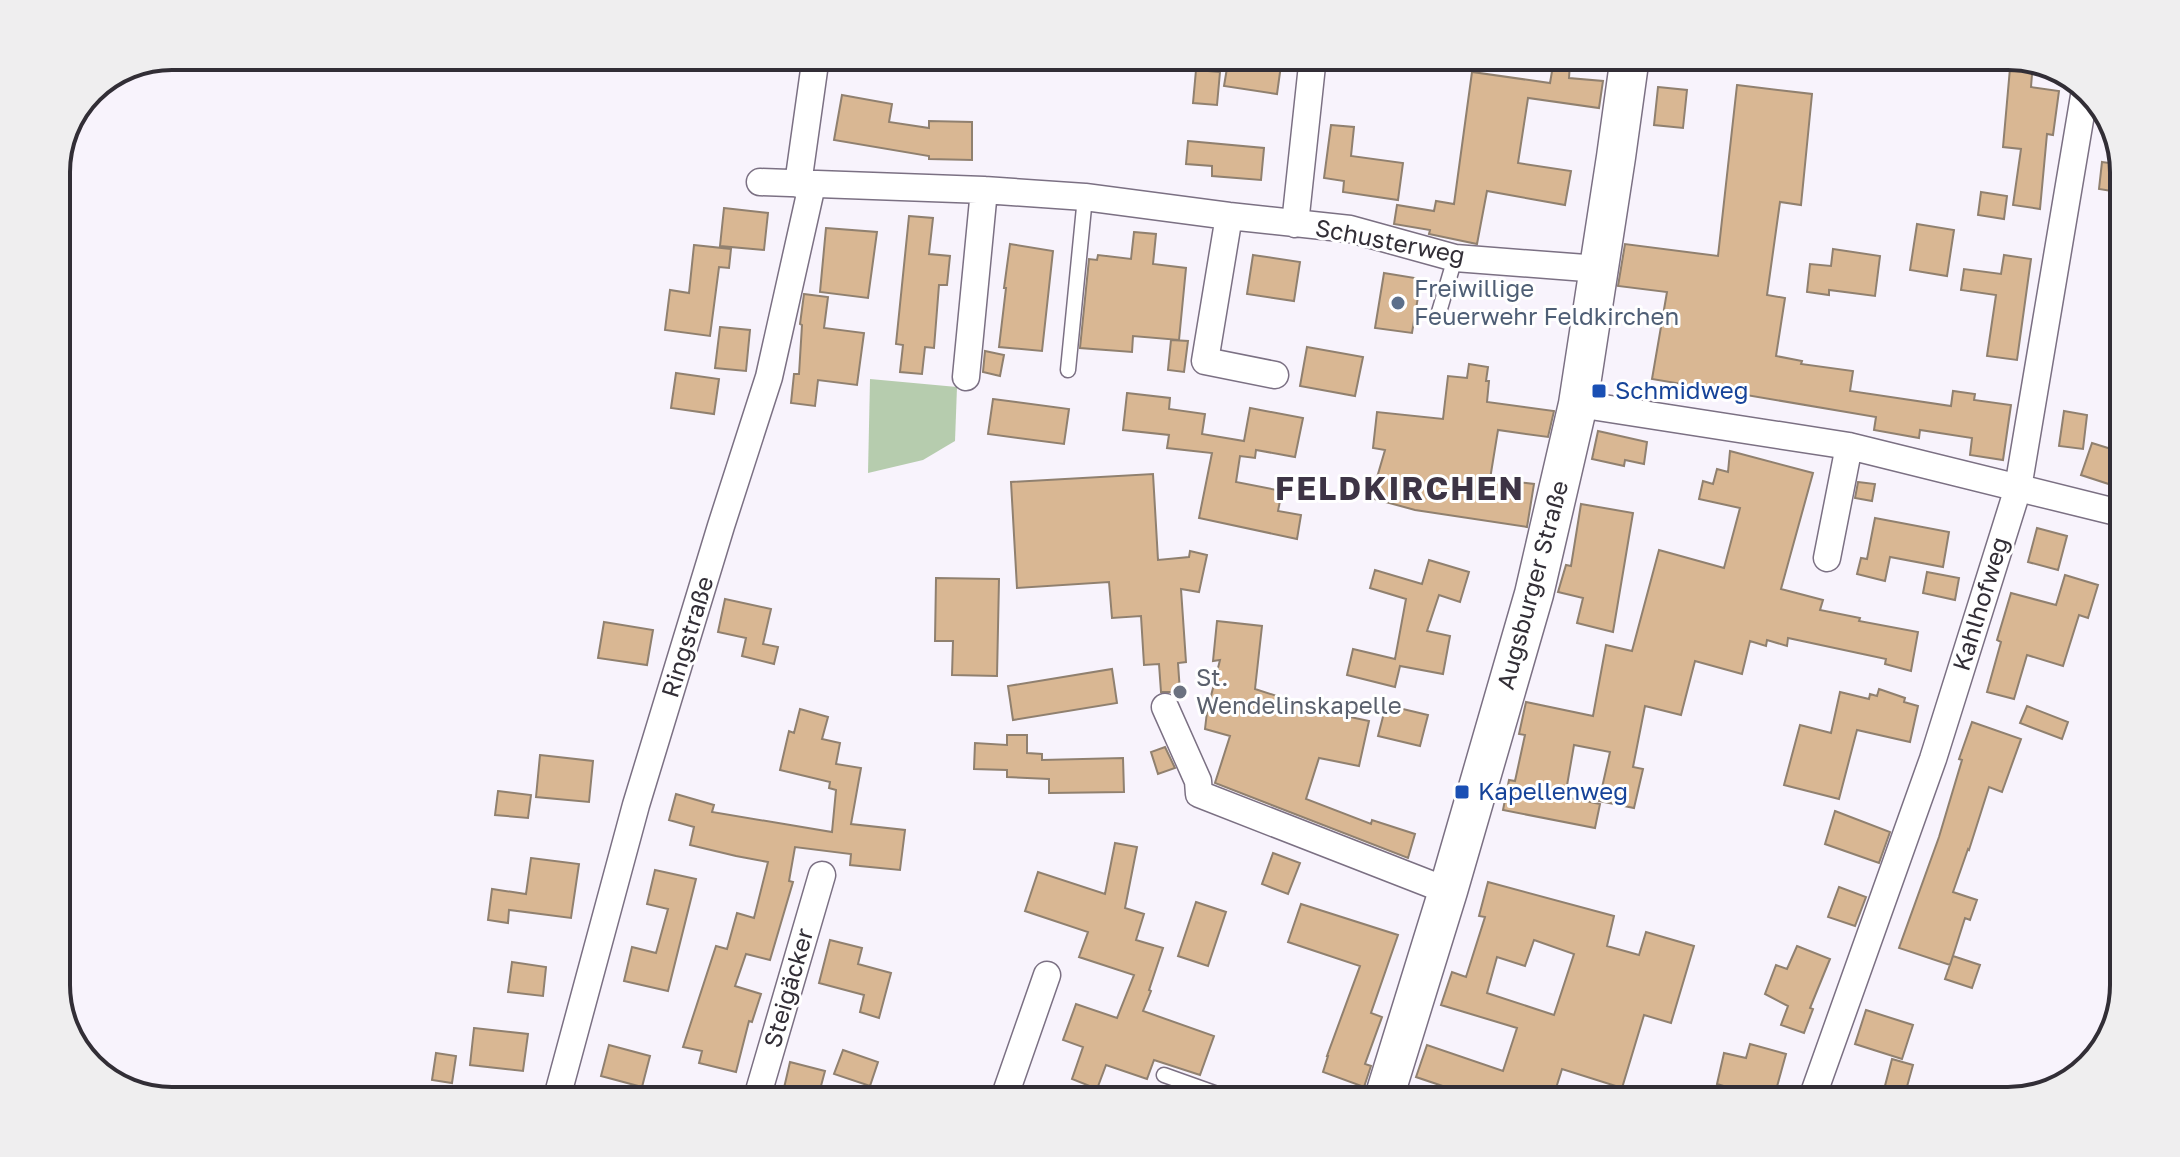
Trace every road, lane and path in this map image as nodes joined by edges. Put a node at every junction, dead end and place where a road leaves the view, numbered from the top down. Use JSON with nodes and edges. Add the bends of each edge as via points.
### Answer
{"nodes":[{"id":1,"x":815,"y":70,"type":"edge"},
{"id":2,"x":1312,"y":70,"type":"edge"},
{"id":3,"x":1628,"y":70,"type":"edge"},
{"id":4,"x":2083,"y":103,"type":"edge"},
{"id":5,"x":760,"y":182,"type":"dead end"},
{"id":6,"x":805,"y":185,"type":"junction"},
{"id":7,"x":984,"y":190,"type":"junction"},
{"id":8,"x":1085,"y":197,"type":"junction"},
{"id":9,"x":1229,"y":216,"type":"junction"},
{"id":10,"x":1295,"y":224,"type":"junction"},
{"id":11,"x":1455,"y":258,"type":"junction"},
{"id":12,"x":1599,"y":269,"type":"junction"},
{"id":13,"x":1439,"y":312,"type":"dead end"},
{"id":14,"x":1068,"y":370,"type":"dead end"},
{"id":15,"x":1275,"y":375,"type":"dead end"},
{"id":16,"x":966,"y":377,"type":"dead end"},
{"id":17,"x":1578,"y":404,"type":"junction"},
{"id":18,"x":1849,"y":446,"type":"junction"},
{"id":19,"x":2018,"y":488,"type":"junction"},
{"id":20,"x":2110,"y":511,"type":"edge"},
{"id":21,"x":1827,"y":558,"type":"dead end"},
{"id":22,"x":1165,"y":707,"type":"dead end"},
{"id":23,"x":822,"y":875,"type":"dead end"},
{"id":24,"x":1448,"y":891,"type":"junction"},
{"id":25,"x":1047,"y":975,"type":"dead end"},
{"id":26,"x":1164,"y":1075,"type":"dead end"},
{"id":27,"x":560,"y":1087,"type":"edge"},
{"id":28,"x":760,"y":1087,"type":"edge"},
{"id":29,"x":1008,"y":1087,"type":"edge"},
{"id":30,"x":1198,"y":1087,"type":"edge"},
{"id":31,"x":1387,"y":1087,"type":"edge"},
{"id":32,"x":1816,"y":1087,"type":"edge"}],
"edges":[{"from":1,"to":6,"type":"street","name":"Ringstraße"},
{"from":2,"to":10,"type":"street"},
{"from":3,"to":12,"type":"main road","name":"Augsburger Straße"},
{"from":4,"to":19,"type":"street","name":"Kahlhofweg"},
{"from":5,"to":6,"type":"street"},
{"from":6,"to":7,"type":"street","name":"Schusterweg"},
{"from":6,"to":27,"type":"street","name":"Ringstraße","via":[[769,377],[636,805]]},
{"from":7,"to":8,"type":"street","name":"Schusterweg"},
{"from":7,"to":16,"type":"street"},
{"from":8,"to":9,"type":"street","name":"Schusterweg"},
{"from":8,"to":14,"type":"lane"},
{"from":9,"to":10,"type":"street","name":"Schusterweg"},
{"from":9,"to":15,"type":"street","via":[[1205,361]]},
{"from":10,"to":11,"type":"street","name":"Schusterweg","via":[[1350,229]]},
{"from":11,"to":12,"type":"street","name":"Schusterweg"},
{"from":11,"to":13,"type":"lane"},
{"from":12,"to":17,"type":"main road","name":"Augsburger Straße"},
{"from":17,"to":18,"type":"street"},
{"from":17,"to":24,"type":"main road","name":"Augsburger Straße","via":[[1534,594]]},
{"from":18,"to":19,"type":"street"},
{"from":18,"to":21,"type":"street"},
{"from":19,"to":20,"type":"street"},
{"from":19,"to":32,"type":"street","name":"Kahlhofweg","via":[[1933,759]]},
{"from":22,"to":24,"type":"street","via":[[1199,794]]},
{"from":23,"to":28,"type":"street","name":"Steigäcker"},
{"from":24,"to":31,"type":"main road","name":"Augsburger Straße"},
{"from":25,"to":29,"type":"street"},
{"from":26,"to":30,"type":"lane"}]}
